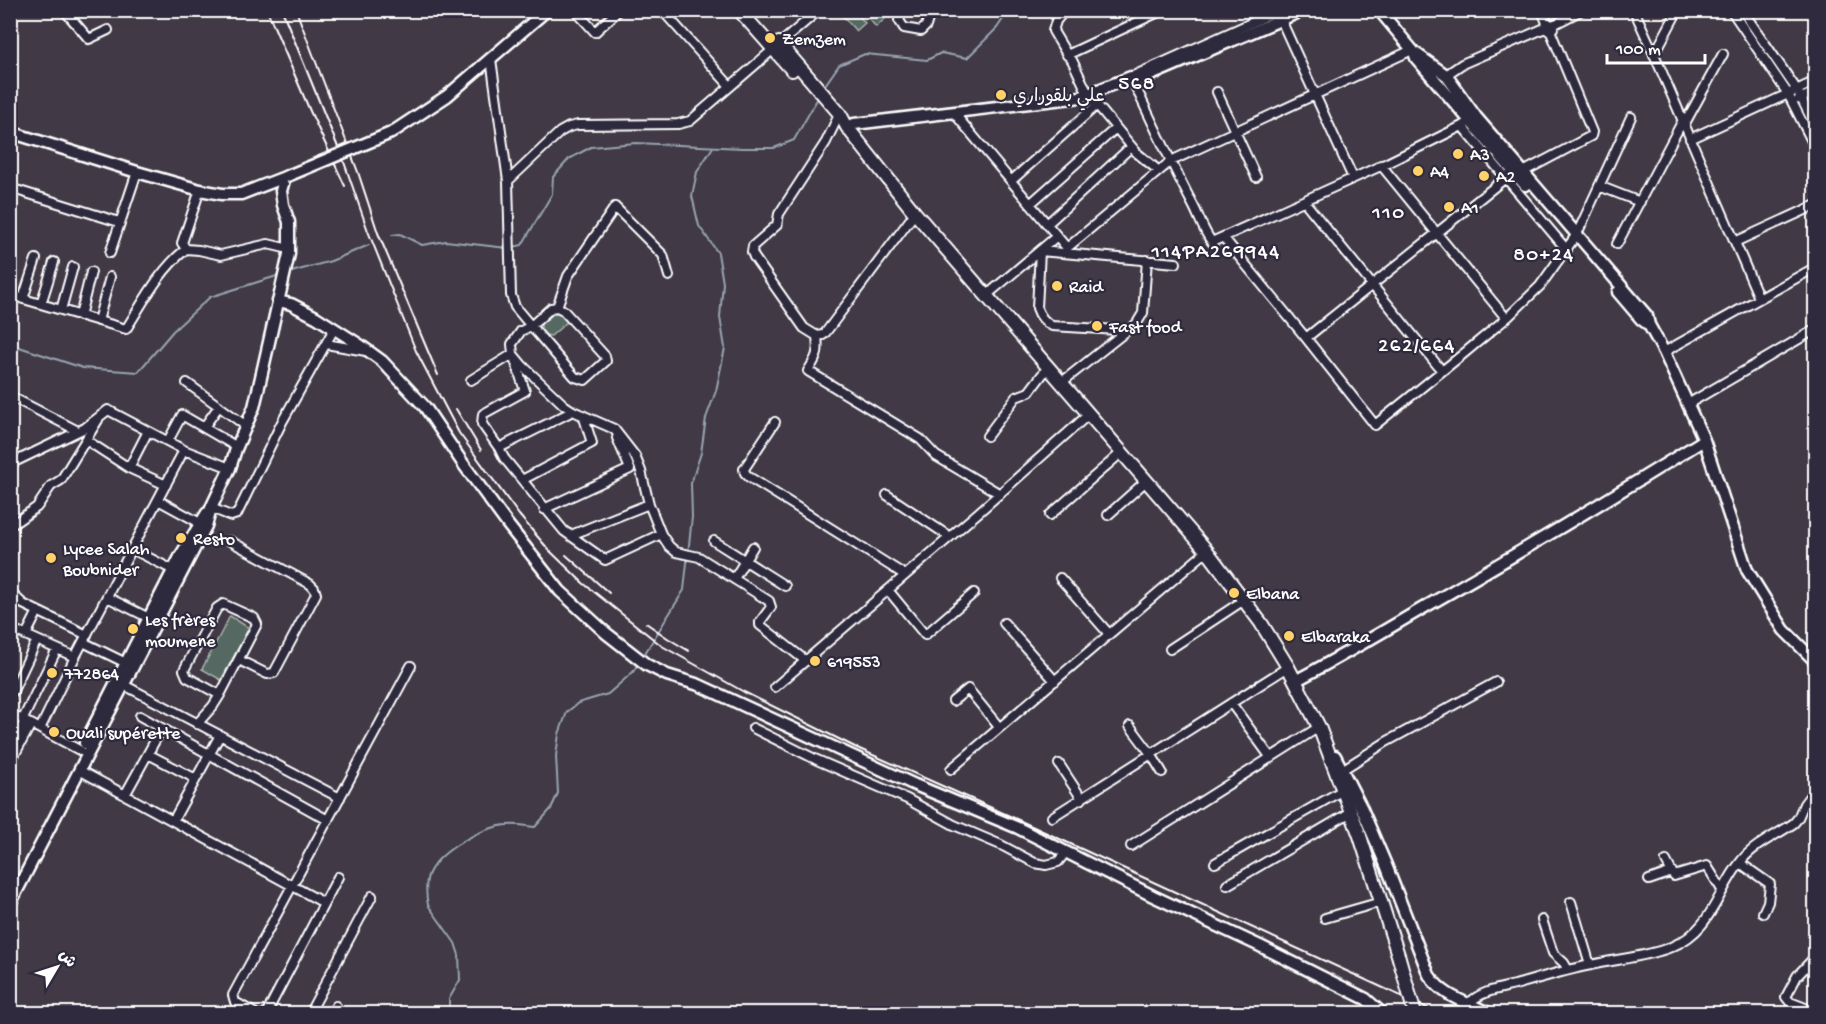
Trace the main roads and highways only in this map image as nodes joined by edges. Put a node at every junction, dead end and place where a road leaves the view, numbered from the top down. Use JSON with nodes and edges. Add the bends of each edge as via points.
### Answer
{"nodes":[{"id":1,"x":547,"y":10,"type":"edge"},
{"id":2,"x":739,"y":10,"type":"edge"},
{"id":3,"x":1304,"y":10,"type":"edge"},
{"id":4,"x":1379,"y":10,"type":"edge"},
{"id":5,"x":1281,"y":15,"type":"edge"},
{"id":6,"x":829,"y":106,"type":"junction"},
{"id":7,"x":847,"y":127,"type":"junction"},
{"id":8,"x":10,"y":132,"type":"edge"},
{"id":9,"x":285,"y":177,"type":"junction"},
{"id":10,"x":259,"y":188,"type":"junction"},
{"id":11,"x":283,"y":205,"type":"junction"},
{"id":12,"x":278,"y":302,"type":"junction"},
{"id":13,"x":1704,"y":440,"type":"junction"},
{"id":14,"x":211,"y":508,"type":"junction"},
{"id":15,"x":1815,"y":662,"type":"edge"},
{"id":16,"x":1295,"y":681,"type":"junction"},
{"id":17,"x":1319,"y":727,"type":"junction"},
{"id":18,"x":10,"y":891,"type":"edge"},
{"id":19,"x":10,"y":904,"type":"edge"},
{"id":20,"x":1383,"y":1014,"type":"edge"},
{"id":21,"x":1415,"y":1014,"type":"edge"},
{"id":22,"x":1490,"y":1014,"type":"edge"}],
"edges":[{"from":1,"to":9,"type":"main road","bridge":true,"via":[[447,96],[391,133]]},
{"from":2,"to":6,"type":"main road"},
{"from":3,"to":5,"type":"main road"},
{"from":4,"to":13,"type":"main road","via":[[1416,58],[1441,77],[1470,121],[1514,174],[1575,237],[1649,325]]},
{"from":5,"to":7,"type":"main road","via":[[1140,80],[1131,76],[1081,97]]},
{"from":6,"to":7,"type":"main road"},
{"from":6,"to":7,"type":"main road","via":[[840,114]]},
{"from":7,"to":16,"type":"main road","via":[[915,213],[1207,551],[1244,600]]},
{"from":8,"to":10,"type":"main road","via":[[222,195]]},
{"from":9,"to":10,"type":"main road"},
{"from":9,"to":11,"type":"main road"},
{"from":10,"to":11,"type":"main road","via":[[275,194]]},
{"from":11,"to":12,"type":"main road","via":[[289,222],[289,252]]},
{"from":12,"to":14,"type":"main road","via":[[256,396]]},
{"from":12,"to":20,"type":"main road","via":[[316,317],[382,361],[425,407],[559,590],[647,666],[699,685],[1018,828],[1366,999]]},
{"from":13,"to":15,"type":"main road","via":[[1751,577],[1784,630]]},
{"from":13,"to":16,"type":"main road","via":[[1506,561]]},
{"from":14,"to":18,"type":"main road","via":[[173,570]]},
{"from":14,"to":19,"type":"main road","via":[[206,526]]},
{"from":16,"to":17,"type":"main road"},
{"from":17,"to":21,"type":"main road","bridge":true,"via":[[1351,812]]},
{"from":17,"to":22,"type":"main road","via":[[1362,809],[1429,975],[1446,994]]}]}
